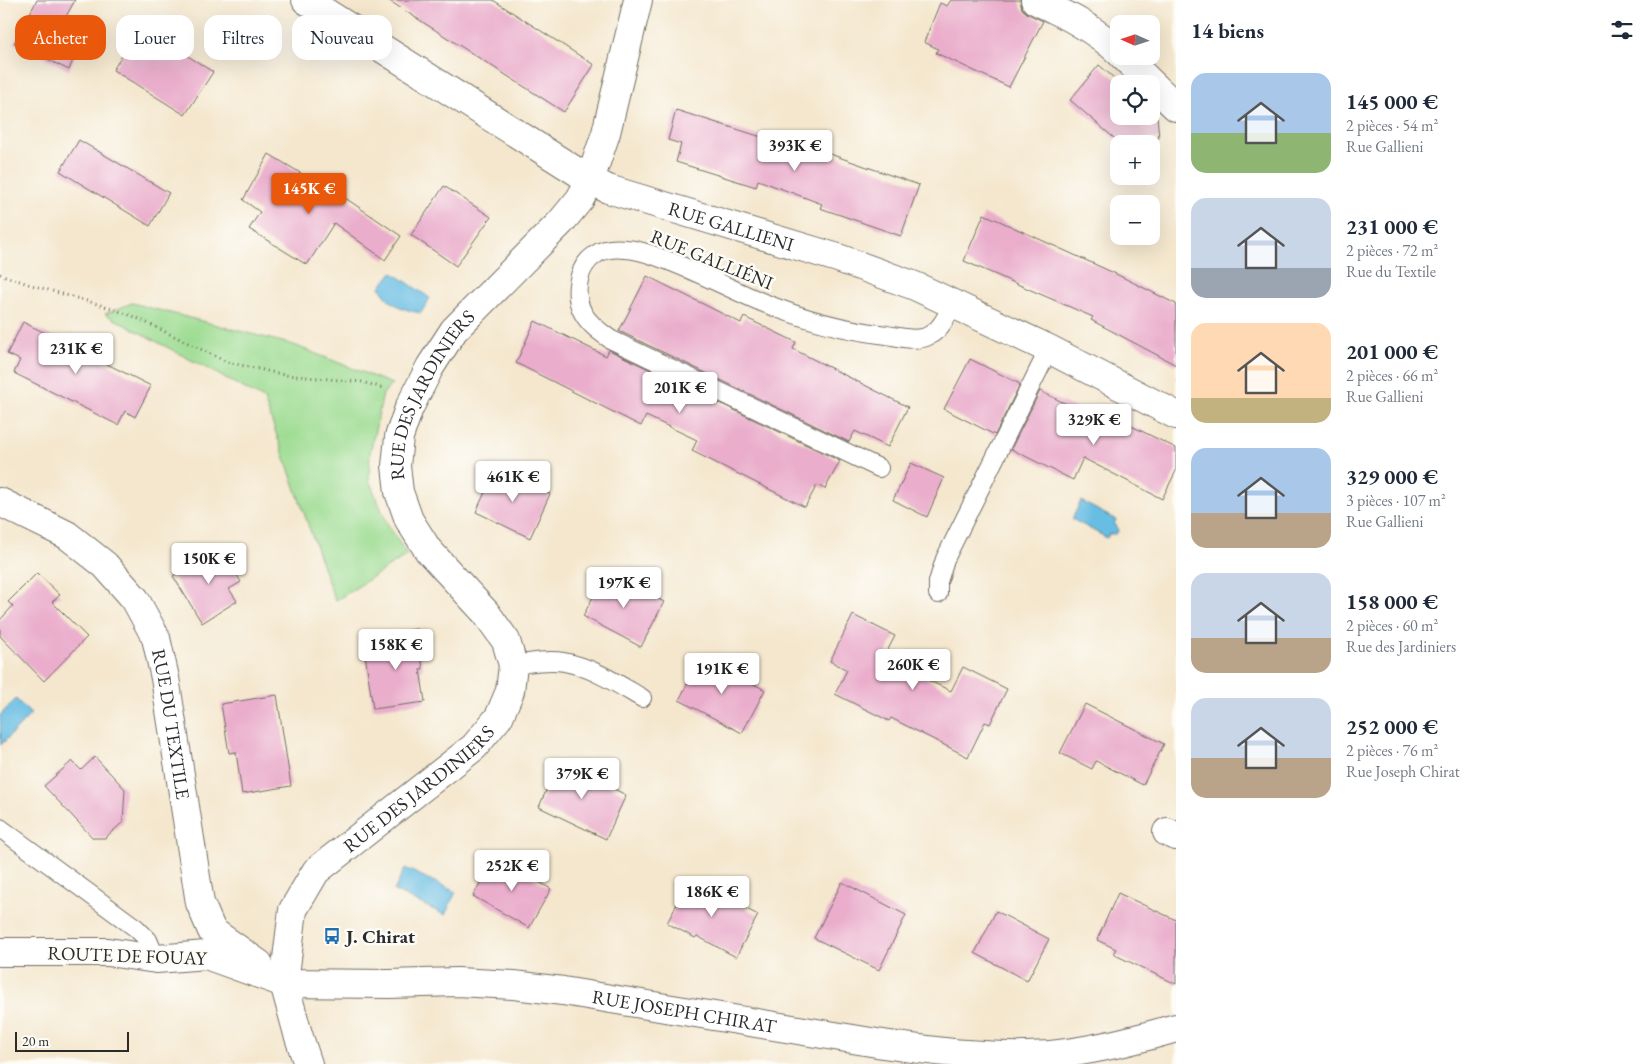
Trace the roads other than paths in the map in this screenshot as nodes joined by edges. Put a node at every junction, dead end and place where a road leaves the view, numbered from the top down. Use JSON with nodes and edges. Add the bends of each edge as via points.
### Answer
{"nodes":[{"id":1,"x":306,"y":0,"type":"edge"},
{"id":2,"x":638,"y":0,"type":"edge"},
{"id":3,"x":1034,"y":0,"type":"edge"},
{"id":4,"x":1110,"y":44,"type":"edge"},
{"id":5,"x":1132,"y":65,"type":"edge"},
{"id":6,"x":1176,"y":107,"type":"edge"},
{"id":7,"x":590,"y":180,"type":"junction"},
{"id":8,"x":952,"y":304,"type":"junction"},
{"id":9,"x":1049,"y":349,"type":"junction"},
{"id":10,"x":1176,"y":415,"type":"edge"},
{"id":11,"x":879,"y":468,"type":"dead end"},
{"id":12,"x":0,"y":502,"type":"edge"},
{"id":13,"x":938,"y":594,"type":"dead end"},
{"id":14,"x":513,"y":665,"type":"junction"},
{"id":15,"x":642,"y":698,"type":"dead end"},
{"id":16,"x":0,"y":828,"type":"edge"},
{"id":17,"x":0,"y":952,"type":"edge"},
{"id":18,"x":156,"y":959,"type":"junction"},
{"id":19,"x":284,"y":982,"type":"junction"},
{"id":20,"x":1176,"y":1028,"type":"edge"},
{"id":21,"x":1084,"y":1057,"type":"edge"},
{"id":22,"x":308,"y":1064,"type":"edge"}],
"edges":[{"from":1,"to":7,"type":"street","name":"RUE GALLIENI"},
{"from":2,"to":7,"type":"street","name":"RUE DES JARDINIERS","via":[[606,133]]},
{"from":3,"to":4,"type":"street","via":[[1063,13]]},
{"from":5,"to":6,"type":"street"},
{"from":7,"to":8,"type":"street","name":"RUE GALLIENI","via":[[608,189],[838,258],[915,286]]},
{"from":7,"to":14,"type":"street","name":"RUE DES JARDINIERS","via":[[580,199],[561,222],[454,330],[430,367],[409,408],[399,437],[396,475],[408,520],[428,550],[486,612],[506,641]]},
{"from":8,"to":9,"type":"street","name":"RUE GALLIENI"},
{"from":8,"to":11,"type":"lane","name":"RUE GALLIÉNI","via":[[937,331],[927,337],[911,338],[846,328],[788,312],[680,265],[626,249],[610,249],[596,255],[580,275],[578,303],[597,329],[610,339]]},
{"from":9,"to":10,"type":"street","name":"RUE GALLIENI"},
{"from":9,"to":13,"type":"lane","via":[[945,559]]},
{"from":12,"to":19,"type":"street","name":"RUE DU TEXTILE","via":[[67,536],[105,565],[135,600],[156,638],[165,678],[200,902],[212,931]]},
{"from":14,"to":15,"type":"lane","via":[[542,661],[581,666]]},
{"from":14,"to":19,"type":"street","name":"RUE DES JARDINIERS","via":[[510,691],[499,717],[474,747],[316,871],[293,910]]},
{"from":16,"to":18,"type":"lane","via":[[136,928],[148,940]]},
{"from":17,"to":18,"type":"street","name":"ROUTE DE FOUAY","via":[[108,952]]},
{"from":18,"to":19,"type":"street","name":"ROUTE DE FOUAY","via":[[206,955]]},
{"from":19,"to":21,"type":"street","name":"RUE JOSEPH CHIRAT","via":[[514,985],[927,1050],[992,1056]]},
{"from":19,"to":22,"type":"street"},
{"from":20,"to":21,"type":"street","name":"RUE JOSEPH CHIRAT"}]}
